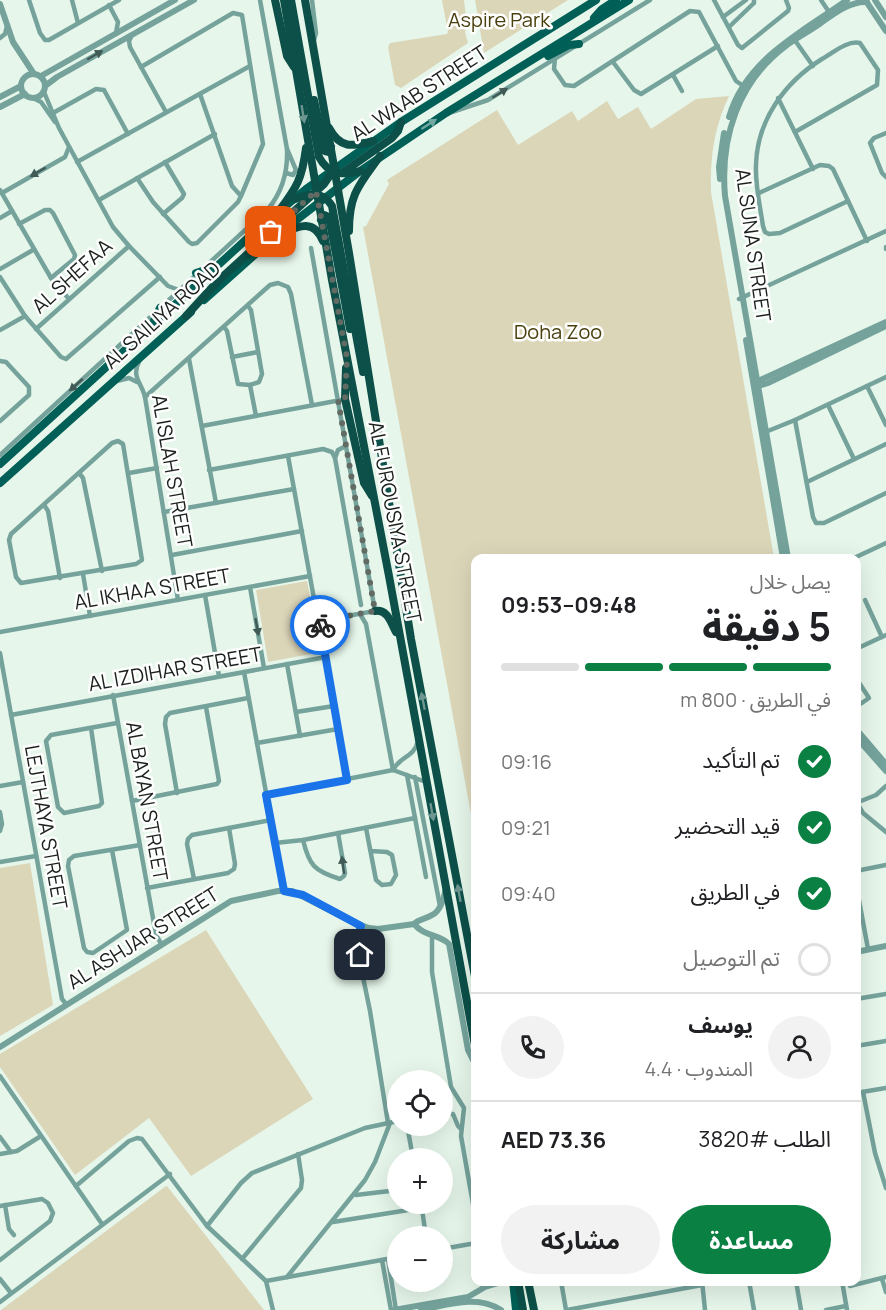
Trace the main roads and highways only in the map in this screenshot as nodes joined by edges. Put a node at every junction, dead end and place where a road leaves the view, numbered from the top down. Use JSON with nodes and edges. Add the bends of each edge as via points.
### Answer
{"nodes":[{"id":1,"x":275,"y":0,"type":"edge"},
{"id":2,"x":284,"y":0,"type":"edge"},
{"id":3,"x":291,"y":0,"type":"edge"},
{"id":4,"x":305,"y":0,"type":"edge"},
{"id":5,"x":596,"y":0,"type":"edge"},
{"id":6,"x":616,"y":0,"type":"edge"},
{"id":7,"x":629,"y":0,"type":"edge"},
{"id":8,"x":591,"y":22,"type":"junction"},
{"id":9,"x":298,"y":37,"type":"junction"},
{"id":10,"x":579,"y":44,"type":"road end"},
{"id":11,"x":535,"y":58,"type":"junction"},
{"id":12,"x":295,"y":68,"type":"junction"},
{"id":13,"x":325,"y":120,"type":"junction"},
{"id":14,"x":401,"y":122,"type":"junction"},
{"id":15,"x":307,"y":141,"type":"junction"},
{"id":16,"x":373,"y":141,"type":"junction"},
{"id":17,"x":331,"y":147,"type":"junction"},
{"id":18,"x":380,"y":156,"type":"junction"},
{"id":19,"x":360,"y":171,"type":"junction"},
{"id":20,"x":336,"y":174,"type":"junction"},
{"id":21,"x":318,"y":194,"type":"junction"},
{"id":22,"x":295,"y":199,"type":"joint"},
{"id":23,"x":279,"y":212,"type":"junction"},
{"id":24,"x":321,"y":220,"type":"junction"},
{"id":25,"x":277,"y":235,"type":"junction"},
{"id":26,"x":327,"y":252,"type":"junction"},
{"id":27,"x":349,"y":253,"type":"junction"},
{"id":28,"x":218,"y":265,"type":"junction"},
{"id":29,"x":196,"y":273,"type":"road end"},
{"id":30,"x":160,"y":308,"type":"road end"},
{"id":31,"x":186,"y":316,"type":"junction"},
{"id":32,"x":150,"y":329,"type":"junction"},
{"id":33,"x":347,"y":358,"type":"junction"},
{"id":34,"x":364,"y":377,"type":"junction"},
{"id":35,"x":381,"y":451,"type":"junction"},
{"id":36,"x":0,"y":464,"type":"edge"},
{"id":37,"x":0,"y":483,"type":"edge"},
{"id":38,"x":373,"y":497,"type":"junction"},
{"id":39,"x":377,"y":611,"type":"road end"},
{"id":40,"x":401,"y":642,"type":"junction"},
{"id":41,"x":471,"y":955,"type":"edge"},
{"id":42,"x":471,"y":1024,"type":"edge"},
{"id":43,"x":514,"y":1286,"type":"edge"},
{"id":44,"x":519,"y":1286,"type":"edge"},
{"id":45,"x":529,"y":1286,"type":"edge"},
{"id":46,"x":516,"y":1310,"type":"edge"},
{"id":47,"x":523,"y":1310,"type":"edge"},
{"id":48,"x":534,"y":1310,"type":"edge"}],
"edges":[{"from":1,"to":12,"type":"highway","via":[[287,56]]},
{"from":2,"to":12,"type":"highway","name":"AL FUROUSIYA STREET"},
{"from":3,"to":9,"type":"highway"},
{"from":4,"to":13,"type":"highway","name":"AL FUROUSIYA STREET"},
{"from":5,"to":14,"type":"main road","name":"AL WAAB STREET"},
{"from":6,"to":8,"type":"main road"},
{"from":7,"to":8,"type":"main road","name":"AL WAAB STREET"},
{"from":8,"to":11,"type":"main road","name":"AL WAAB STREET"},
{"from":9,"to":17,"type":"highway","via":[[325,151],[329,152]]},
{"from":9,"to":20,"type":"highway","via":[[319,155]]},
{"from":10,"to":11,"type":"main road"},
{"from":18,"to":11,"type":"main road","name":"AL WAAB STREET","one_way":true},
{"from":12,"to":15,"type":"highway","name":"AL FUROUSIYA STREET","one_way":true},
{"from":13,"to":16,"type":"highway","via":[[343,144]]},
{"from":13,"to":17,"type":"highway","name":"AL FUROUSIYA STREET"},
{"from":14,"to":16,"type":"main road","name":"AL WAAB STREET"},
{"from":14,"to":20,"type":"highway","via":[[392,138]]},
{"from":15,"to":21,"type":"highway","name":"AL FUROUSIYA STREET"},
{"from":15,"to":23,"type":"highway","via":[[300,179]]},
{"from":16,"to":20,"type":"main road","name":"AL WAAB STREET"},
{"from":17,"to":20,"type":"highway","name":"AL FUROUSIYA STREET"},
{"from":18,"to":19,"type":"main road"},
{"from":18,"to":27,"type":"highway","via":[[352,199]]},
{"from":19,"to":20,"type":"highway"},
{"from":19,"to":20,"type":"main road"},
{"from":20,"to":21,"type":"highway"},
{"from":20,"to":21,"type":"main road","name":"AL WAAB STREET"},
{"from":20,"to":27,"type":"highway","name":"AL FUROUSIYA STREET"},
{"from":21,"to":22,"type":"highway"},
{"from":21,"to":24,"type":"highway","name":"AL FUROUSIYA STREET"},
{"from":21,"to":25,"type":"main road","name":"AL SAILIYA ROAD"},
{"from":21,"to":31,"type":"highway","via":[[218,280]]},
{"from":21,"to":34,"type":"highway","via":[[333,212]]},
{"from":22,"to":23,"type":"main road","name":"AL SAILIYA ROAD"},
{"from":23,"to":28,"type":"main road","name":"AL SAILIYA ROAD"},
{"from":24,"to":26,"type":"highway","name":"AL FUROUSIYA STREET"},
{"from":24,"to":34,"type":"highway","via":[[324,215],[329,217],[346,313]]},
{"from":25,"to":26,"type":"highway","via":[[310,226],[320,234]]},
{"from":25,"to":31,"type":"main road","name":"AL SAILIYA ROAD"},
{"from":26,"to":33,"type":"highway","name":"AL FUROUSIYA STREET"},
{"from":27,"to":35,"type":"highway","name":"AL FUROUSIYA STREET"},
{"from":28,"to":29,"type":"main road"},
{"from":28,"to":32,"type":"main road","name":"AL SAILIYA ROAD"},
{"from":30,"to":32,"type":"main road"},
{"from":31,"to":37,"type":"main road","name":"AL SAILIYA ROAD"},
{"from":32,"to":36,"type":"main road","name":"AL SAILIYA ROAD"},
{"from":33,"to":38,"type":"highway","name":"AL FUROUSIYA STREET"},
{"from":33,"to":38,"type":"highway","via":[[342,400],[364,483]]},
{"from":34,"to":35,"type":"highway"},
{"from":41,"to":35,"type":"highway","name":"AL FUROUSIYA STREET","one_way":true,"via":[[411,639]]},
{"from":38,"to":40,"type":"highway","name":"AL FUROUSIYA STREET"},
{"from":39,"to":40,"type":"highway","via":[[384,612]]},
{"from":40,"to":42,"type":"highway","name":"AL FUROUSIYA STREET","one_way":true},
{"from":43,"to":46,"type":"main road"},
{"from":44,"to":47,"type":"highway"},
{"from":45,"to":48,"type":"highway"}]}
